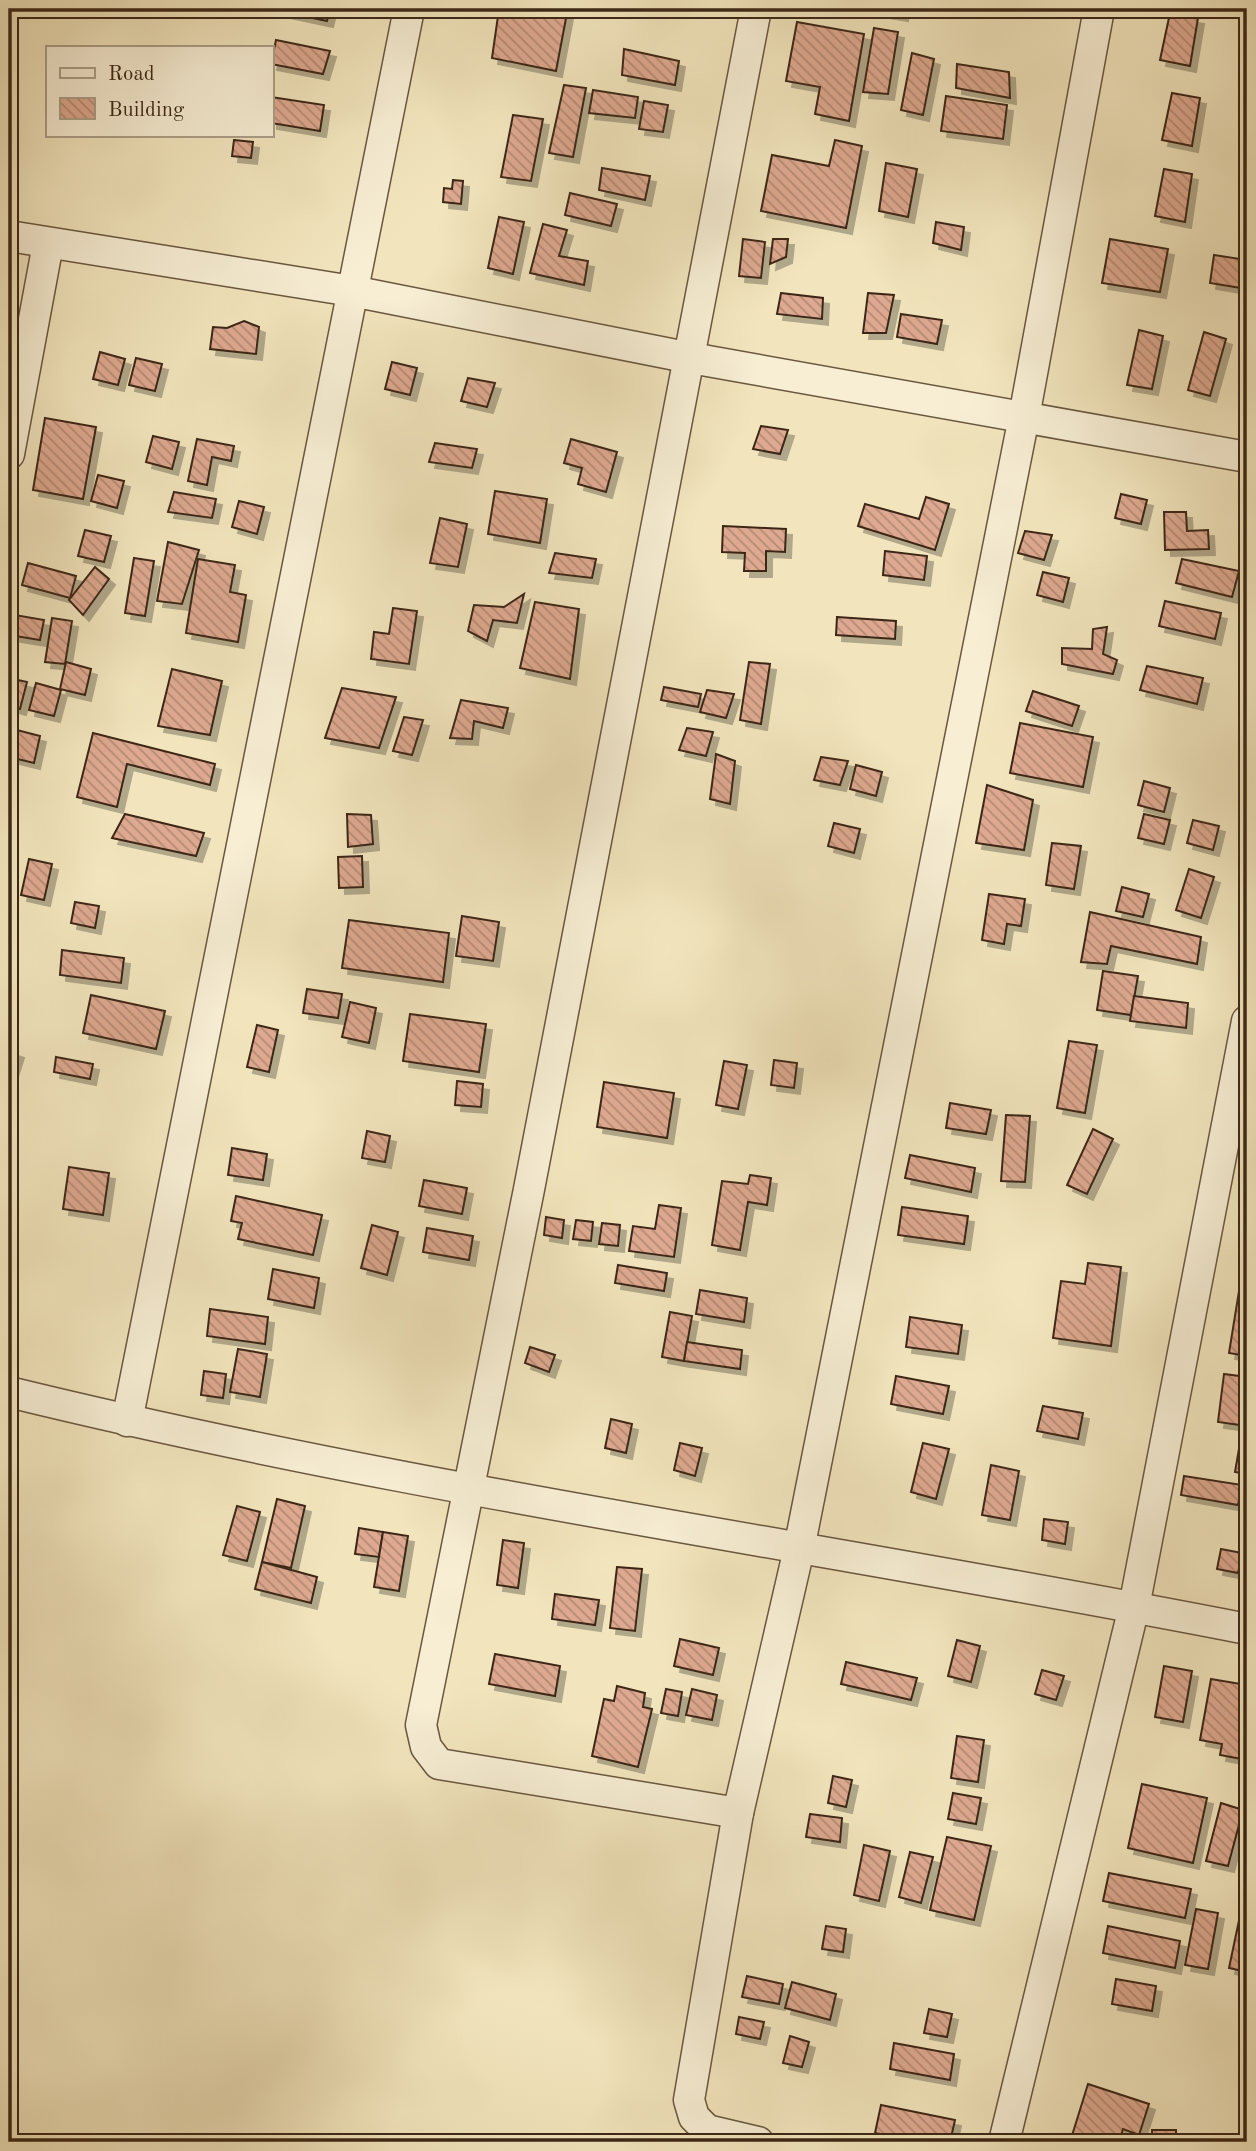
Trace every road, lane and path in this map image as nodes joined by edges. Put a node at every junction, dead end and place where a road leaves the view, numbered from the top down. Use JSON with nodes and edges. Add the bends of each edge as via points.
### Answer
{"nodes":[{"id":1,"x":409,"y":9,"type":"edge"},
{"id":2,"x":756,"y":9,"type":"edge"},
{"id":3,"x":1098,"y":9,"type":"edge"},
{"id":4,"x":9,"y":236,"type":"edge"},
{"id":5,"x":48,"y":244,"type":"junction"},
{"id":6,"x":352,"y":291,"type":"junction"},
{"id":7,"x":691,"y":358,"type":"junction"},
{"id":8,"x":1024,"y":417,"type":"junction"},
{"id":9,"x":9,"y":454,"type":"edge"},
{"id":10,"x":1247,"y":457,"type":"edge"},
{"id":11,"x":1247,"y":1021,"type":"edge"},
{"id":12,"x":9,"y":1392,"type":"edge"},
{"id":13,"x":127,"y":1421,"type":"junction"},
{"id":14,"x":469,"y":1489,"type":"junction"},
{"id":15,"x":799,"y":1549,"type":"junction"},
{"id":16,"x":1134,"y":1607,"type":"junction"},
{"id":17,"x":1247,"y":1629,"type":"edge"},
{"id":18,"x":737,"y":1812,"type":"junction"},
{"id":19,"x":758,"y":2142,"type":"edge"},
{"id":20,"x":1004,"y":2142,"type":"edge"}],
"edges":[{"from":1,"to":6,"type":"street"},
{"from":2,"to":7,"type":"street"},
{"from":3,"to":8,"type":"street"},
{"from":4,"to":5,"type":"street"},
{"from":5,"to":6,"type":"street"},
{"from":5,"to":9,"type":"street"},
{"from":6,"to":7,"type":"street"},
{"from":6,"to":13,"type":"street"},
{"from":7,"to":8,"type":"street"},
{"from":7,"to":14,"type":"street"},
{"from":8,"to":10,"type":"street"},
{"from":8,"to":15,"type":"street"},
{"from":11,"to":16,"type":"street"},
{"from":12,"to":13,"type":"street"},
{"from":13,"to":14,"type":"street"},
{"from":14,"to":15,"type":"street"},
{"from":14,"to":18,"type":"street","via":[[421,1725],[426,1747],[439,1764]]},
{"from":15,"to":16,"type":"street"},
{"from":15,"to":18,"type":"street"},
{"from":16,"to":17,"type":"street"},
{"from":16,"to":20,"type":"street"},
{"from":18,"to":19,"type":"street","via":[[689,2099],[694,2117],[707,2130]]}]}
